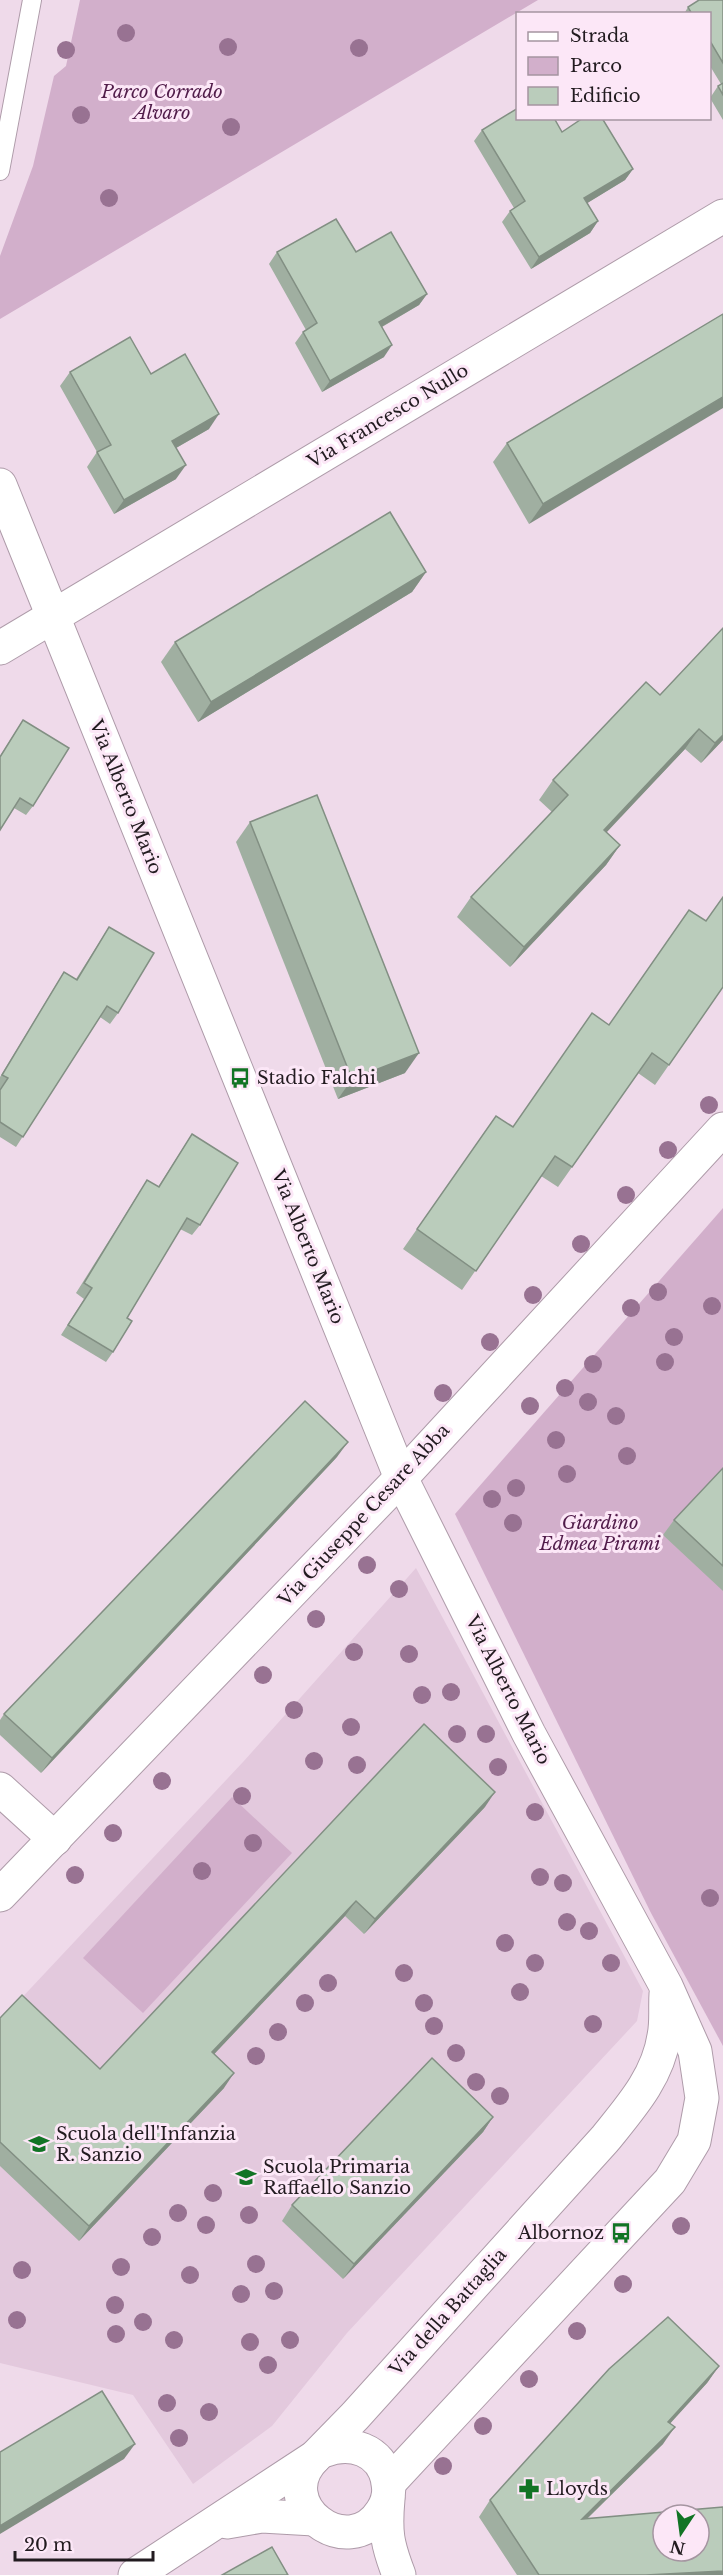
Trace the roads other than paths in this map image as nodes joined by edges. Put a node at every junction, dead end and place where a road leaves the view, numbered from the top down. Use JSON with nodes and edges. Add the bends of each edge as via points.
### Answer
{"nodes":[{"id":1,"x":32,"y":0,"type":"edge"},
{"id":2,"x":0,"y":171,"type":"edge"},
{"id":3,"x":723,"y":216,"type":"edge"},
{"id":4,"x":0,"y":485,"type":"edge"},
{"id":5,"x":54,"y":616,"type":"junction"},
{"id":6,"x":0,"y":648,"type":"edge"},
{"id":7,"x":723,"y":1130,"type":"edge"},
{"id":8,"x":401,"y":1478,"type":"junction"},
{"id":9,"x":0,"y":1789,"type":"edge"},
{"id":10,"x":55,"y":1839,"type":"junction"},
{"id":11,"x":0,"y":1895,"type":"edge"},
{"id":12,"x":666,"y":1986,"type":"junction"},
{"id":13,"x":710,"y":2127,"type":"edge"},
{"id":14,"x":319,"y":2454,"type":"junction"},
{"id":15,"x":388,"y":2491,"type":"junction"},
{"id":16,"x":216,"y":2524,"type":"junction"},
{"id":17,"x":328,"y":2525,"type":"junction"},
{"id":18,"x":135,"y":2575,"type":"edge"},
{"id":19,"x":392,"y":2575,"type":"edge"},
{"id":20,"x":399,"y":2575,"type":"edge"}],
"edges":[{"from":1,"to":2,"type":"lane"},
{"from":3,"to":5,"type":"street","name":"Via Francesco Nullo"},
{"from":4,"to":5,"type":"street","name":"Via Alberto Mario"},
{"from":5,"to":6,"type":"street","name":"Via Francesco Nullo"},
{"from":5,"to":8,"type":"street","name":"Via Alberto Mario"},
{"from":7,"to":8,"type":"street","name":"Via Giuseppe Cesare Abba"},
{"from":8,"to":10,"type":"street","name":"Via Giuseppe Cesare Abba"},
{"from":8,"to":12,"type":"street","name":"Via Alberto Mario","via":[[529,1734]]},
{"from":9,"to":10,"type":"street"},
{"from":10,"to":11,"type":"street","name":"Via Giuseppe Cesare Abba"},
{"from":12,"to":13,"type":"street","name":"Via della Battaglia","via":[[695,2052]]},
{"from":12,"to":14,"type":"street","name":"Via della Battaglia","via":[[664,2036],[656,2066],[638,2098]]},
{"from":13,"to":15,"type":"street","name":"Via della Battaglia","via":[[694,2141],[670,2181]]},
{"from":14,"to":15,"type":"street","name":"Via della Battaglia","via":[[338,2445],[361,2448],[380,2462]]},
{"from":14,"to":16,"type":"street","name":"Via della Battaglia"},
{"from":14,"to":17,"type":"street","name":"Via della Battaglia","via":[[305,2470],[304,2505]]},
{"from":15,"to":17,"type":"street","name":"Via della Battaglia","via":[[379,2516],[362,2529]]},
{"from":15,"to":20,"type":"street","via":[[385,2528]]},
{"from":16,"to":17,"type":"street","name":"Via della Battaglia","via":[[262,2516]]},
{"from":16,"to":18,"type":"street","name":"Via della Battaglia"},
{"from":17,"to":19,"type":"street","via":[[360,2545]]}]}
